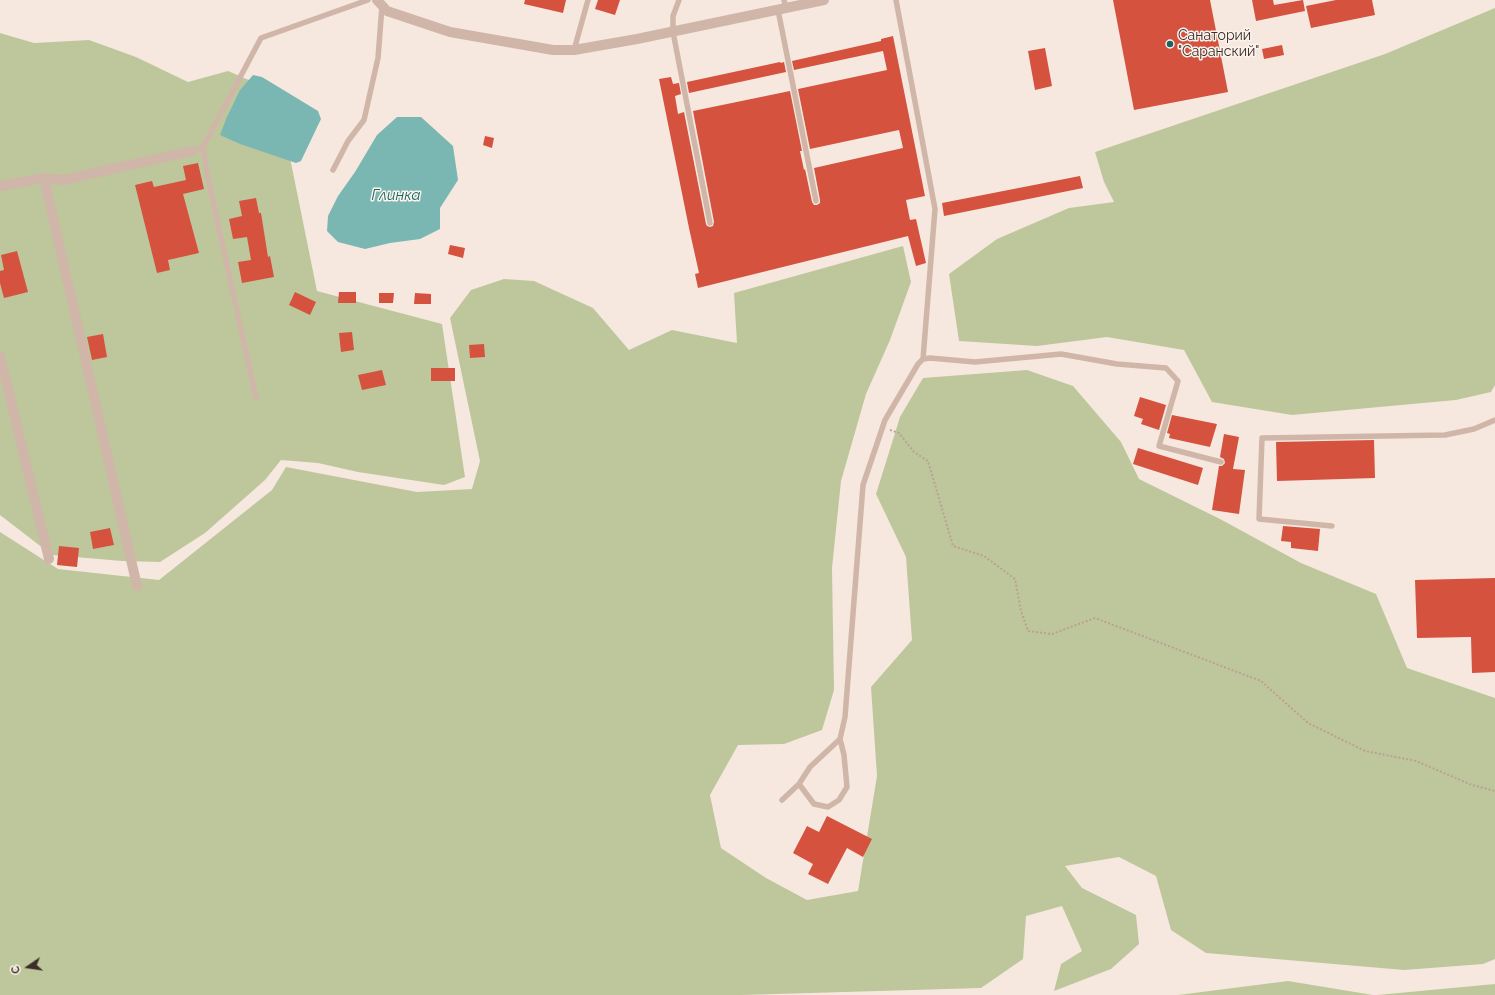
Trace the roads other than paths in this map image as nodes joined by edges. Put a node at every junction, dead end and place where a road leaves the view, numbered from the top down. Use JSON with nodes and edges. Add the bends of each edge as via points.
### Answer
{"nodes":[{"id":1,"x":368,"y":0,"type":"edge"},
{"id":2,"x":588,"y":0,"type":"edge"},
{"id":3,"x":679,"y":0,"type":"edge"},
{"id":4,"x":824,"y":0,"type":"edge"},
{"id":5,"x":896,"y":0,"type":"edge"},
{"id":6,"x":380,"y":3,"type":"edge"},
{"id":7,"x":783,"y":6,"type":"edge"},
{"id":8,"x":673,"y":32,"type":"junction"},
{"id":9,"x":574,"y":50,"type":"junction"},
{"id":10,"x":203,"y":147,"type":"junction"},
{"id":11,"x":192,"y":151,"type":"joint"},
{"id":12,"x":333,"y":170,"type":"dead end"},
{"id":13,"x":44,"y":178,"type":"junction"},
{"id":14,"x":0,"y":186,"type":"edge"},
{"id":15,"x":816,"y":201,"type":"dead end"},
{"id":16,"x":710,"y":222,"type":"dead end"},
{"id":17,"x":0,"y":356,"type":"edge"},
{"id":18,"x":923,"y":359,"type":"junction"},
{"id":19,"x":256,"y":398,"type":"dead end"},
{"id":20,"x":1495,"y":420,"type":"edge"},
{"id":21,"x":1221,"y":462,"type":"dead end"},
{"id":22,"x":1332,"y":526,"type":"dead end"},
{"id":23,"x":49,"y":559,"type":"dead end"},
{"id":24,"x":136,"y":586,"type":"dead end"},
{"id":25,"x":840,"y":739,"type":"junction"},
{"id":26,"x":799,"y":784,"type":"junction"},
{"id":27,"x":782,"y":800,"type":"dead end"}],
"edges":[{"from":1,"to":10,"type":"lane","via":[[262,38]]},
{"from":2,"to":9,"type":"lane"},
{"from":3,"to":8,"type":"lane","via":[[673,16]]},
{"from":4,"to":7,"type":"street"},
{"from":5,"to":18,"type":"lane","via":[[935,209]]},
{"from":6,"to":9,"type":"street","via":[[387,11],[450,32],[553,50]]},
{"from":6,"to":12,"type":"lane","via":[[378,58],[364,120],[348,141]]},
{"from":7,"to":8,"type":"street"},
{"from":7,"to":15,"type":"lane"},
{"from":8,"to":9,"type":"street"},
{"from":8,"to":16,"type":"lane"},
{"from":10,"to":11,"type":"lane"},
{"from":10,"to":19,"type":"lane"},
{"from":11,"to":13,"type":"street","via":[[63,180]]},
{"from":13,"to":14,"type":"street"},
{"from":13,"to":24,"type":"street"},
{"from":17,"to":23,"type":"street"},
{"from":18,"to":21,"type":"lane","via":[[975,362],[1061,354],[1117,364],[1166,368],[1178,381],[1159,446]]},
{"from":18,"to":25,"type":"lane","via":[[884,420],[863,485],[845,717]]},
{"from":20,"to":22,"type":"lane","via":[[1474,429],[1445,435],[1262,438],[1259,518]]},
{"from":25,"to":26,"type":"lane","via":[[810,768]]},
{"from":25,"to":26,"type":"lane","via":[[847,787],[839,800],[828,806],[814,804]]},
{"from":26,"to":27,"type":"lane"}]}
